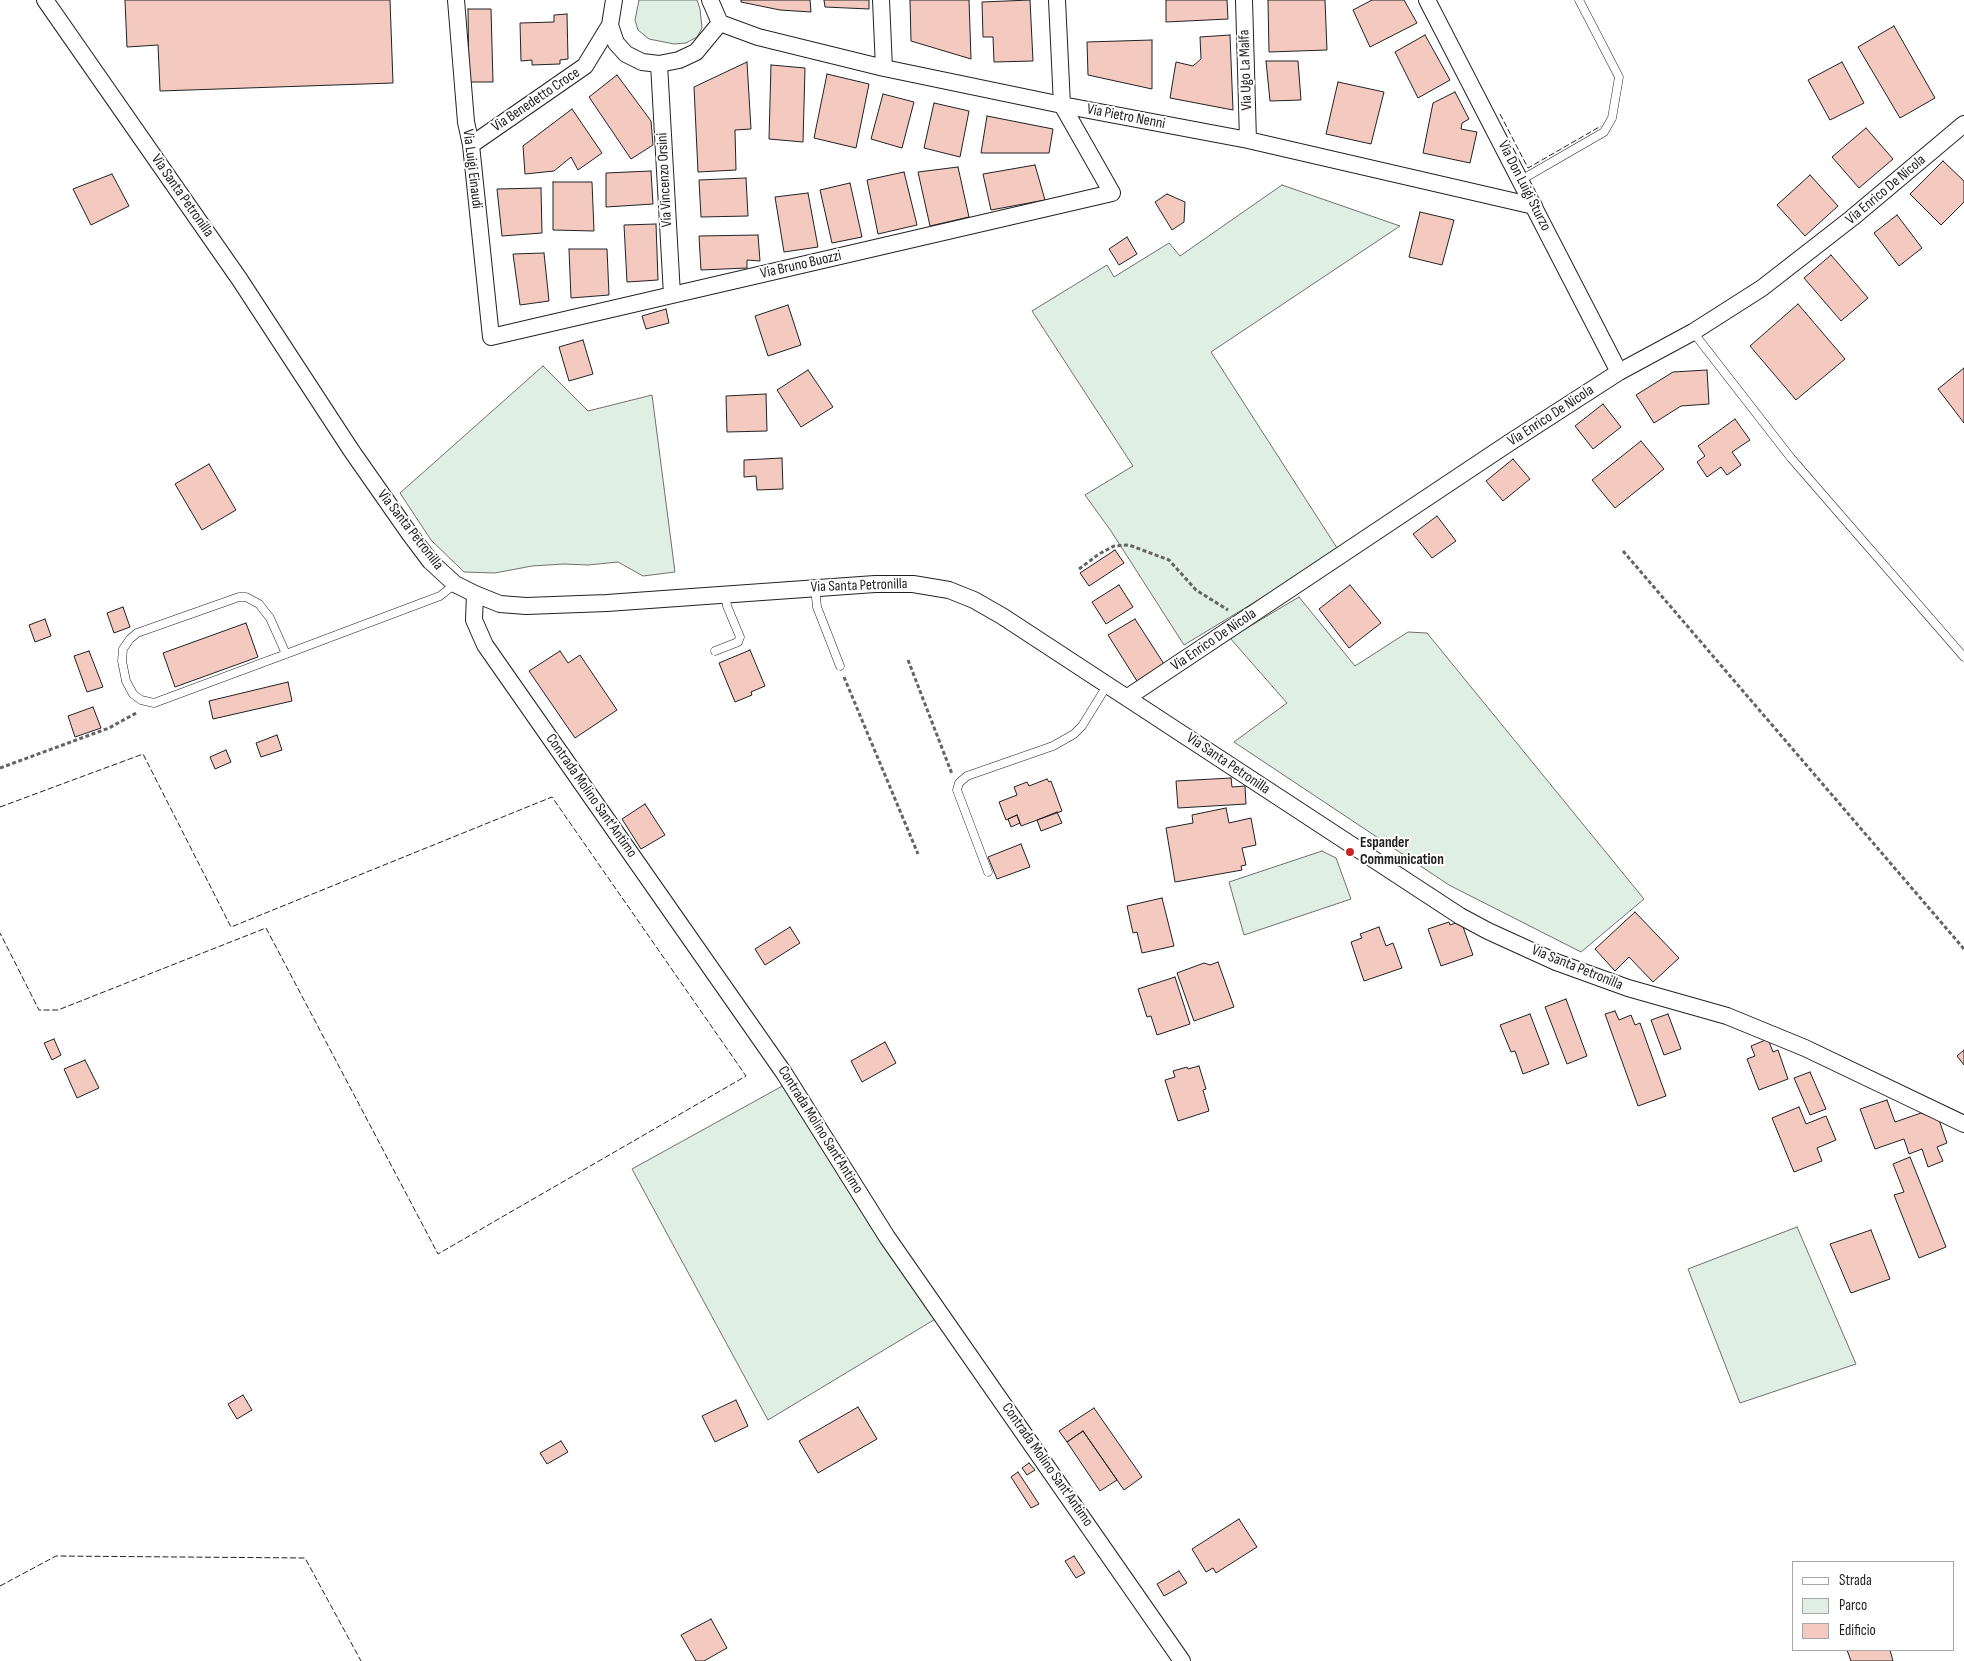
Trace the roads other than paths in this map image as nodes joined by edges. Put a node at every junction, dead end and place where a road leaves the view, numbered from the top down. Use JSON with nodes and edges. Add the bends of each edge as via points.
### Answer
{"nodes":[{"id":1,"x":45,"y":0,"type":"edge"},
{"id":2,"x":456,"y":0,"type":"edge"},
{"id":3,"x":710,"y":0,"type":"edge"},
{"id":4,"x":881,"y":0,"type":"edge"},
{"id":5,"x":1057,"y":0,"type":"edge"},
{"id":6,"x":1244,"y":0,"type":"edge"},
{"id":7,"x":1427,"y":0,"type":"edge"},
{"id":8,"x":1578,"y":0,"type":"edge"},
{"id":9,"x":609,"y":1,"type":"edge"},
{"id":10,"x":720,"y":23,"type":"junction"},
{"id":11,"x":610,"y":24,"type":"junction"},
{"id":12,"x":659,"y":64,"type":"junction"},
{"id":13,"x":884,"y":68,"type":"junction"},
{"id":14,"x":1062,"y":105,"type":"junction"},
{"id":15,"x":1964,"y":124,"type":"edge"},
{"id":16,"x":1248,"y":140,"type":"junction"},
{"id":17,"x":471,"y":144,"type":"junction"},
{"id":18,"x":1521,"y":180,"type":"junction"},
{"id":19,"x":1534,"y":206,"type":"junction"},
{"id":20,"x":672,"y":296,"type":"junction"},
{"id":21,"x":1693,"y":332,"type":"junction"},
{"id":22,"x":490,"y":337,"type":"joint"},
{"id":23,"x":1619,"y":372,"type":"junction"},
{"id":24,"x":455,"y":584,"type":"junction"},
{"id":25,"x":815,"y":588,"type":"junction"},
{"id":26,"x":475,"y":594,"type":"junction"},
{"id":27,"x":725,"y":594,"type":"junction"},
{"id":28,"x":715,"y":652,"type":"dead end"},
{"id":29,"x":286,"y":654,"type":"junction"},
{"id":30,"x":1964,"y":657,"type":"edge"},
{"id":31,"x":840,"y":666,"type":"road end"},
{"id":32,"x":1108,"y":684,"type":"junction"},
{"id":33,"x":1128,"y":697,"type":"junction"},
{"id":34,"x":988,"y":872,"type":"dead end"},
{"id":35,"x":1962,"y":1119,"type":"edge"},
{"id":36,"x":1182,"y":1661,"type":"edge"}],
"edges":[{"from":1,"to":24,"type":"street","name":"Via Santa Petronilla","via":[[240,280],[409,533],[430,561]]},
{"from":2,"to":17,"type":"street","name":"Via Luigi Einaudi","via":[[466,122]]},
{"from":3,"to":10,"type":"street"},
{"from":4,"to":13,"type":"street"},
{"from":5,"to":14,"type":"street"},
{"from":6,"to":16,"type":"street","name":"Via Ugo La Malfa"},
{"from":7,"to":18,"type":"street","name":"Via Don Luigi Sturzo"},
{"from":8,"to":18,"type":"lane","via":[[1619,77],[1612,118],[1604,132]]},
{"from":9,"to":11,"type":"street"},
{"from":10,"to":12,"type":"street","via":[[696,52]]},
{"from":10,"to":13,"type":"street","name":"Via Pietro Nenni","via":[[758,38]]},
{"from":11,"to":12,"type":"street","via":[[616,44],[626,54],[642,62]]},
{"from":11,"to":17,"type":"street","name":"Via Benedetto Croce","via":[[585,66]]},
{"from":12,"to":20,"type":"street","name":"Via Vincenzo Orsini"},
{"from":13,"to":14,"type":"street","name":"Via Pietro Nenni"},
{"from":14,"to":16,"type":"street","name":"Via Pietro Nenni"},
{"from":14,"to":20,"type":"street","name":"Via Bruno Buozzi","via":[[1112,193]]},
{"from":15,"to":21,"type":"street","name":"Via Enrico De Nicola","via":[[1762,288]]},
{"from":16,"to":19,"type":"street","name":"Via Pietro Nenni"},
{"from":17,"to":22,"type":"street","name":"Via Luigi Einaudi"},
{"from":18,"to":19,"type":"street","name":"Via Don Luigi Sturzo"},
{"from":19,"to":23,"type":"street","name":"Via Don Luigi Sturzo"},
{"from":20,"to":22,"type":"street","name":"Via Bruno Buozzi"},
{"from":21,"to":23,"type":"street","name":"Via Enrico De Nicola"},
{"from":21,"to":30,"type":"lane","via":[[1791,458]]},
{"from":23,"to":33,"type":"street","name":"Via Enrico De Nicola"},
{"from":24,"to":26,"type":"street","name":"Via Santa Petronilla"},
{"from":24,"to":29,"type":"lane","via":[[440,596]]},
{"from":25,"to":27,"type":"street","name":"Via Santa Petronilla"},
{"from":25,"to":31,"type":"lane","via":[[817,607]]},
{"from":25,"to":32,"type":"street","name":"Via Santa Petronilla","via":[[913,584],[949,590],[1002,616]]},
{"from":26,"to":27,"type":"street","name":"Via Santa Petronilla","via":[[500,604],[526,606]]},
{"from":26,"to":36,"type":"street","name":"Contrada Molino Sant'Antimo","via":[[474,620],[485,645],[784,1073],[887,1237]]},
{"from":27,"to":28,"type":"lane","via":[[740,637],[738,642]]},
{"from":29,"to":29,"type":"lane","via":[[154,703],[133,694],[126,681],[122,661],[123,649],[137,634],[239,597],[259,604],[270,618]]},
{"from":32,"to":33,"type":"street","name":"Via Santa Petronilla"},
{"from":32,"to":34,"type":"lane","via":[[1074,734],[1053,746],[967,776],[959,783],[957,790]]},
{"from":33,"to":35,"type":"street","name":"Via Santa Petronilla","via":[[1460,916],[1488,931],[1556,962],[1628,988],[1727,1016]]}]}
